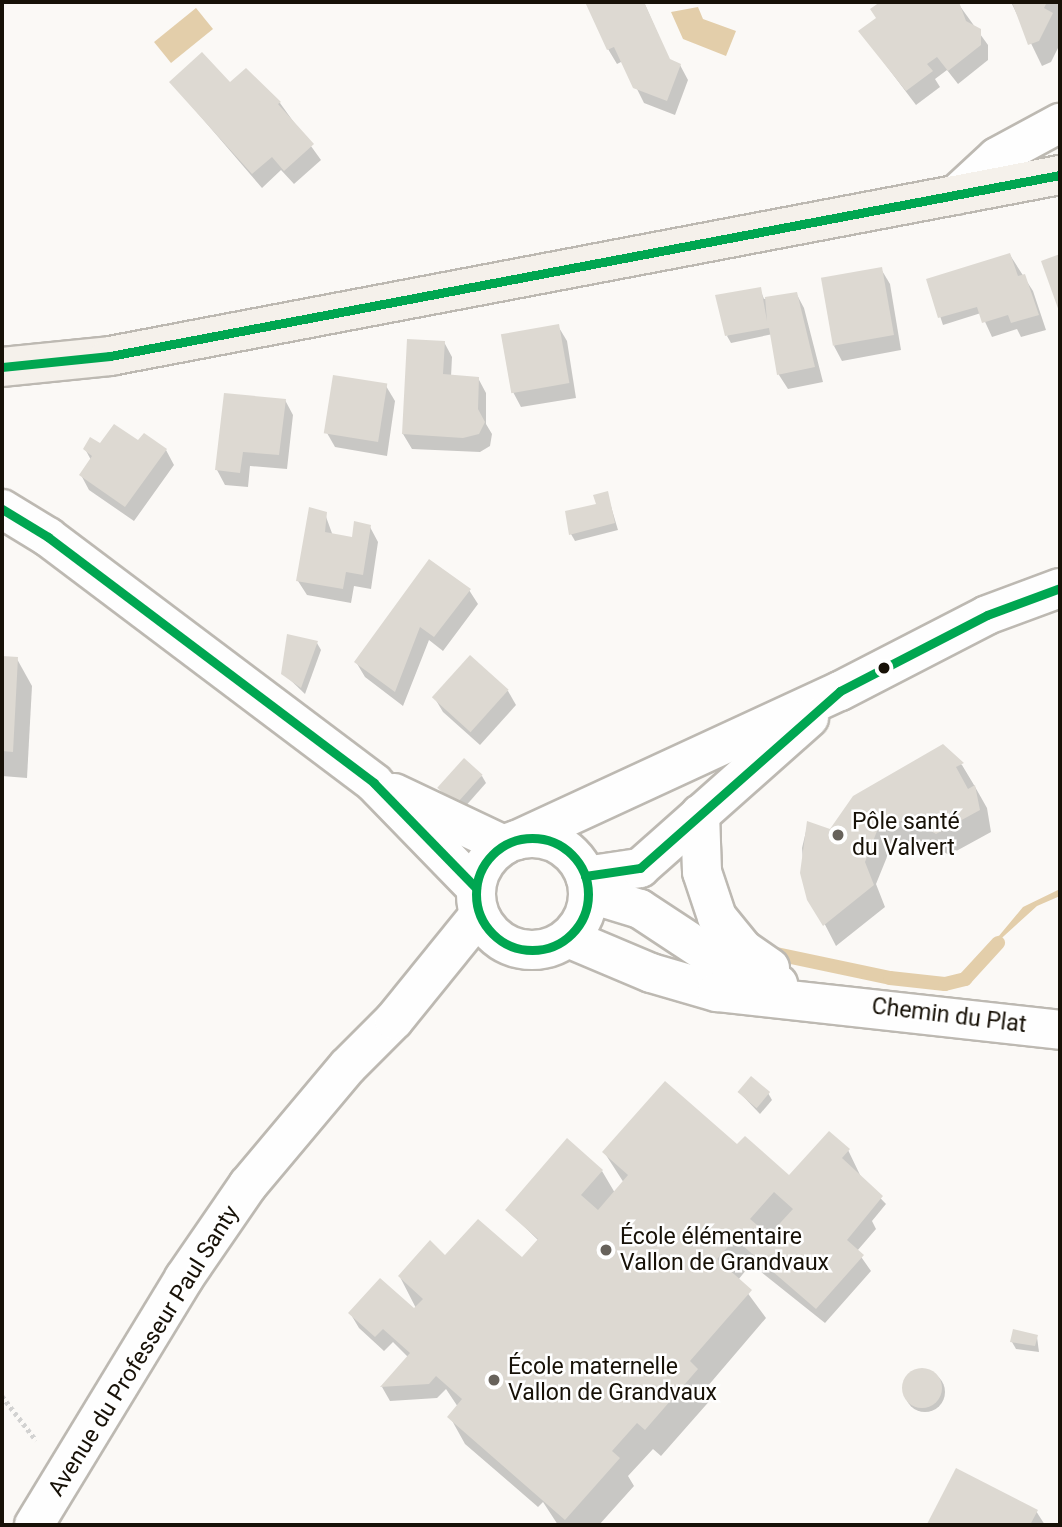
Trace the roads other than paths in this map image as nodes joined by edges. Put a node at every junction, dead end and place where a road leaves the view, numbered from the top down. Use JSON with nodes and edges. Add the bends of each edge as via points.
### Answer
{"nodes":[{"id":1,"x":1060,"y":123,"type":"edge"},
{"id":2,"x":1060,"y":175,"type":"edge"},
{"id":3,"x":956,"y":195,"type":"junction"},
{"id":4,"x":2,"y":368,"type":"edge"},
{"id":5,"x":2,"y":509,"type":"edge"},
{"id":6,"x":1060,"y":588,"type":"edge"},
{"id":7,"x":840,"y":691,"type":"junction"},
{"id":8,"x":374,"y":783,"type":"junction"},
{"id":9,"x":700,"y":814,"type":"junction"},
{"id":10,"x":511,"y":843,"type":"junction"},
{"id":11,"x":587,"y":884,"type":"junction"},
{"id":12,"x":485,"y":915,"type":"junction"},
{"id":13,"x":568,"y":938,"type":"junction"},
{"id":14,"x":837,"y":1003,"type":"junction"},
{"id":15,"x":1060,"y":1030,"type":"edge"},
{"id":16,"x":34,"y":1525,"type":"edge"}],
"edges":[{"from":1,"to":3,"type":"main road","via":[[997,157]]},
{"from":2,"to":3,"type":"main road"},
{"from":3,"to":4,"type":"main road","via":[[122,354]]},
{"from":5,"to":8,"type":"main road","via":[[48,537]]},
{"from":6,"to":7,"type":"main road","name":"Avenue du Professeur Paul Santy","via":[[987,615]]},
{"from":7,"to":9,"type":"main road","name":"Avenue du Professeur Paul Santy"},
{"from":7,"to":10,"type":"main road","name":"Avenue du Professeur Paul Santy"},
{"from":8,"to":10,"type":"main road"},
{"from":8,"to":12,"type":"main road"},
{"from":9,"to":11,"type":"main road","name":"Avenue du Professeur Paul Santy","via":[[640,868]]},
{"from":9,"to":14,"type":"main road","name":"Chemin du Plat","via":[[702,872],[725,932],[784,978]]},
{"from":10,"to":11,"type":"main road","via":[[551,841],[565,849]]},
{"from":10,"to":12,"type":"main road","name":"Avenue du Professeur Paul Santy","via":[[490,856]]},
{"from":11,"to":13,"type":"main road","via":[[586,910]]},
{"from":11,"to":14,"type":"main road","name":"Chemin du Plat","via":[[640,909],[722,963]]},
{"from":12,"to":13,"type":"main road","via":[[534,951]]},
{"from":12,"to":16,"type":"main road","name":"Avenue du Professeur Paul Santy","via":[[248,1185],[184,1278]]},
{"from":13,"to":14,"type":"main road","name":"Chemin du Plat","via":[[685,984],[742,995]]},
{"from":14,"to":15,"type":"main road","name":"Chemin du Plat"}]}
